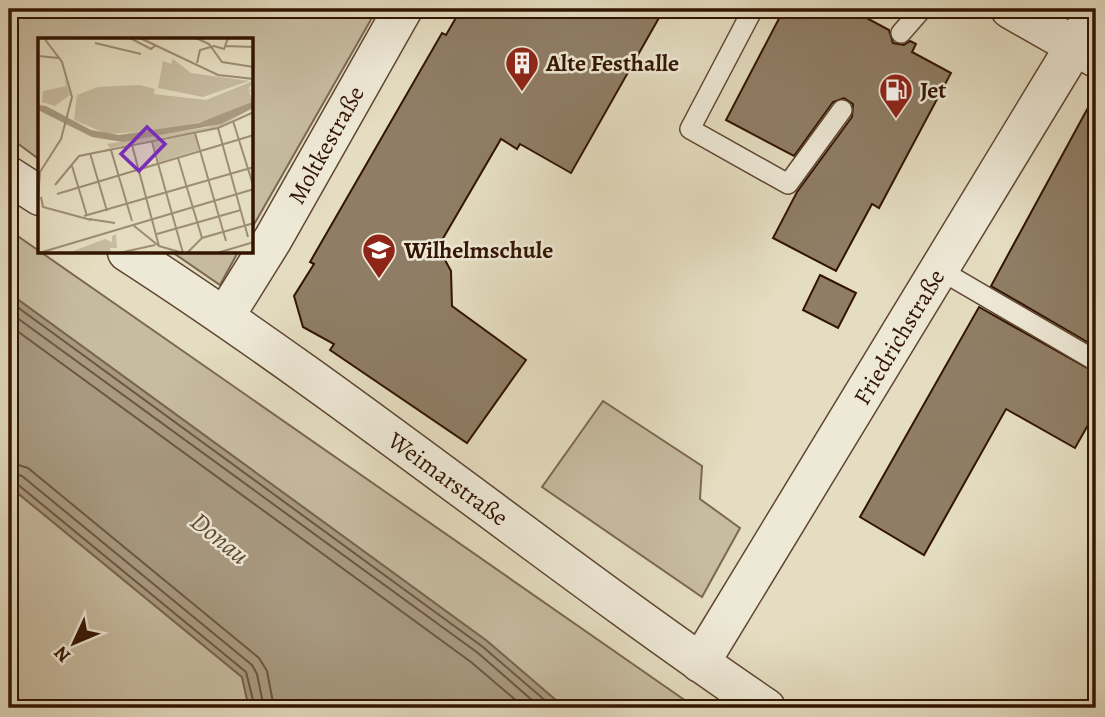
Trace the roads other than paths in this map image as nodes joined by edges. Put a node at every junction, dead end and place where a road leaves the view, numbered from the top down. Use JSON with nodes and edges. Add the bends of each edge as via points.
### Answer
{"nodes":[{"id":1,"x":403,"y":9,"type":"edge"},
{"id":2,"x":753,"y":9,"type":"edge"},
{"id":3,"x":922,"y":9,"type":"edge"},
{"id":4,"x":1010,"y":9,"type":"edge"},
{"id":5,"x":1096,"y":11,"type":"edge"},
{"id":6,"x":901,"y":33,"type":"dead end"},
{"id":7,"x":1086,"y":52,"type":"edge"},
{"id":8,"x":842,"y":110,"type":"dead end"},
{"id":9,"x":9,"y":176,"type":"edge"},
{"id":10,"x":38,"y":195,"type":"edge"},
{"id":11,"x":130,"y":254,"type":"edge"},
{"id":12,"x":940,"y":270,"type":"junction"},
{"id":13,"x":226,"y":316,"type":"junction"},
{"id":14,"x":1096,"y":361,"type":"edge"},
{"id":15,"x":700,"y":663,"type":"junction"},
{"id":16,"x":766,"y":708,"type":"edge"}],
"edges":[{"from":1,"to":13,"type":"street","name":"Moltkestraße"},
{"from":2,"to":8,"type":"lane","via":[[690,129],[788,184]]},
{"from":3,"to":6,"type":"lane"},
{"from":4,"to":7,"type":"street"},
{"from":5,"to":7,"type":"street","name":"Friedrichstraße"},
{"from":7,"to":12,"type":"street","name":"Friedrichstraße"},
{"from":9,"to":10,"type":"street"},
{"from":11,"to":13,"type":"street","name":"Weimarstraße"},
{"from":12,"to":14,"type":"lane"},
{"from":12,"to":15,"type":"street","name":"Friedrichstraße"},
{"from":13,"to":15,"type":"street","name":"Weimarstraße"},
{"from":15,"to":16,"type":"street","name":"Weimarstraße"}]}
